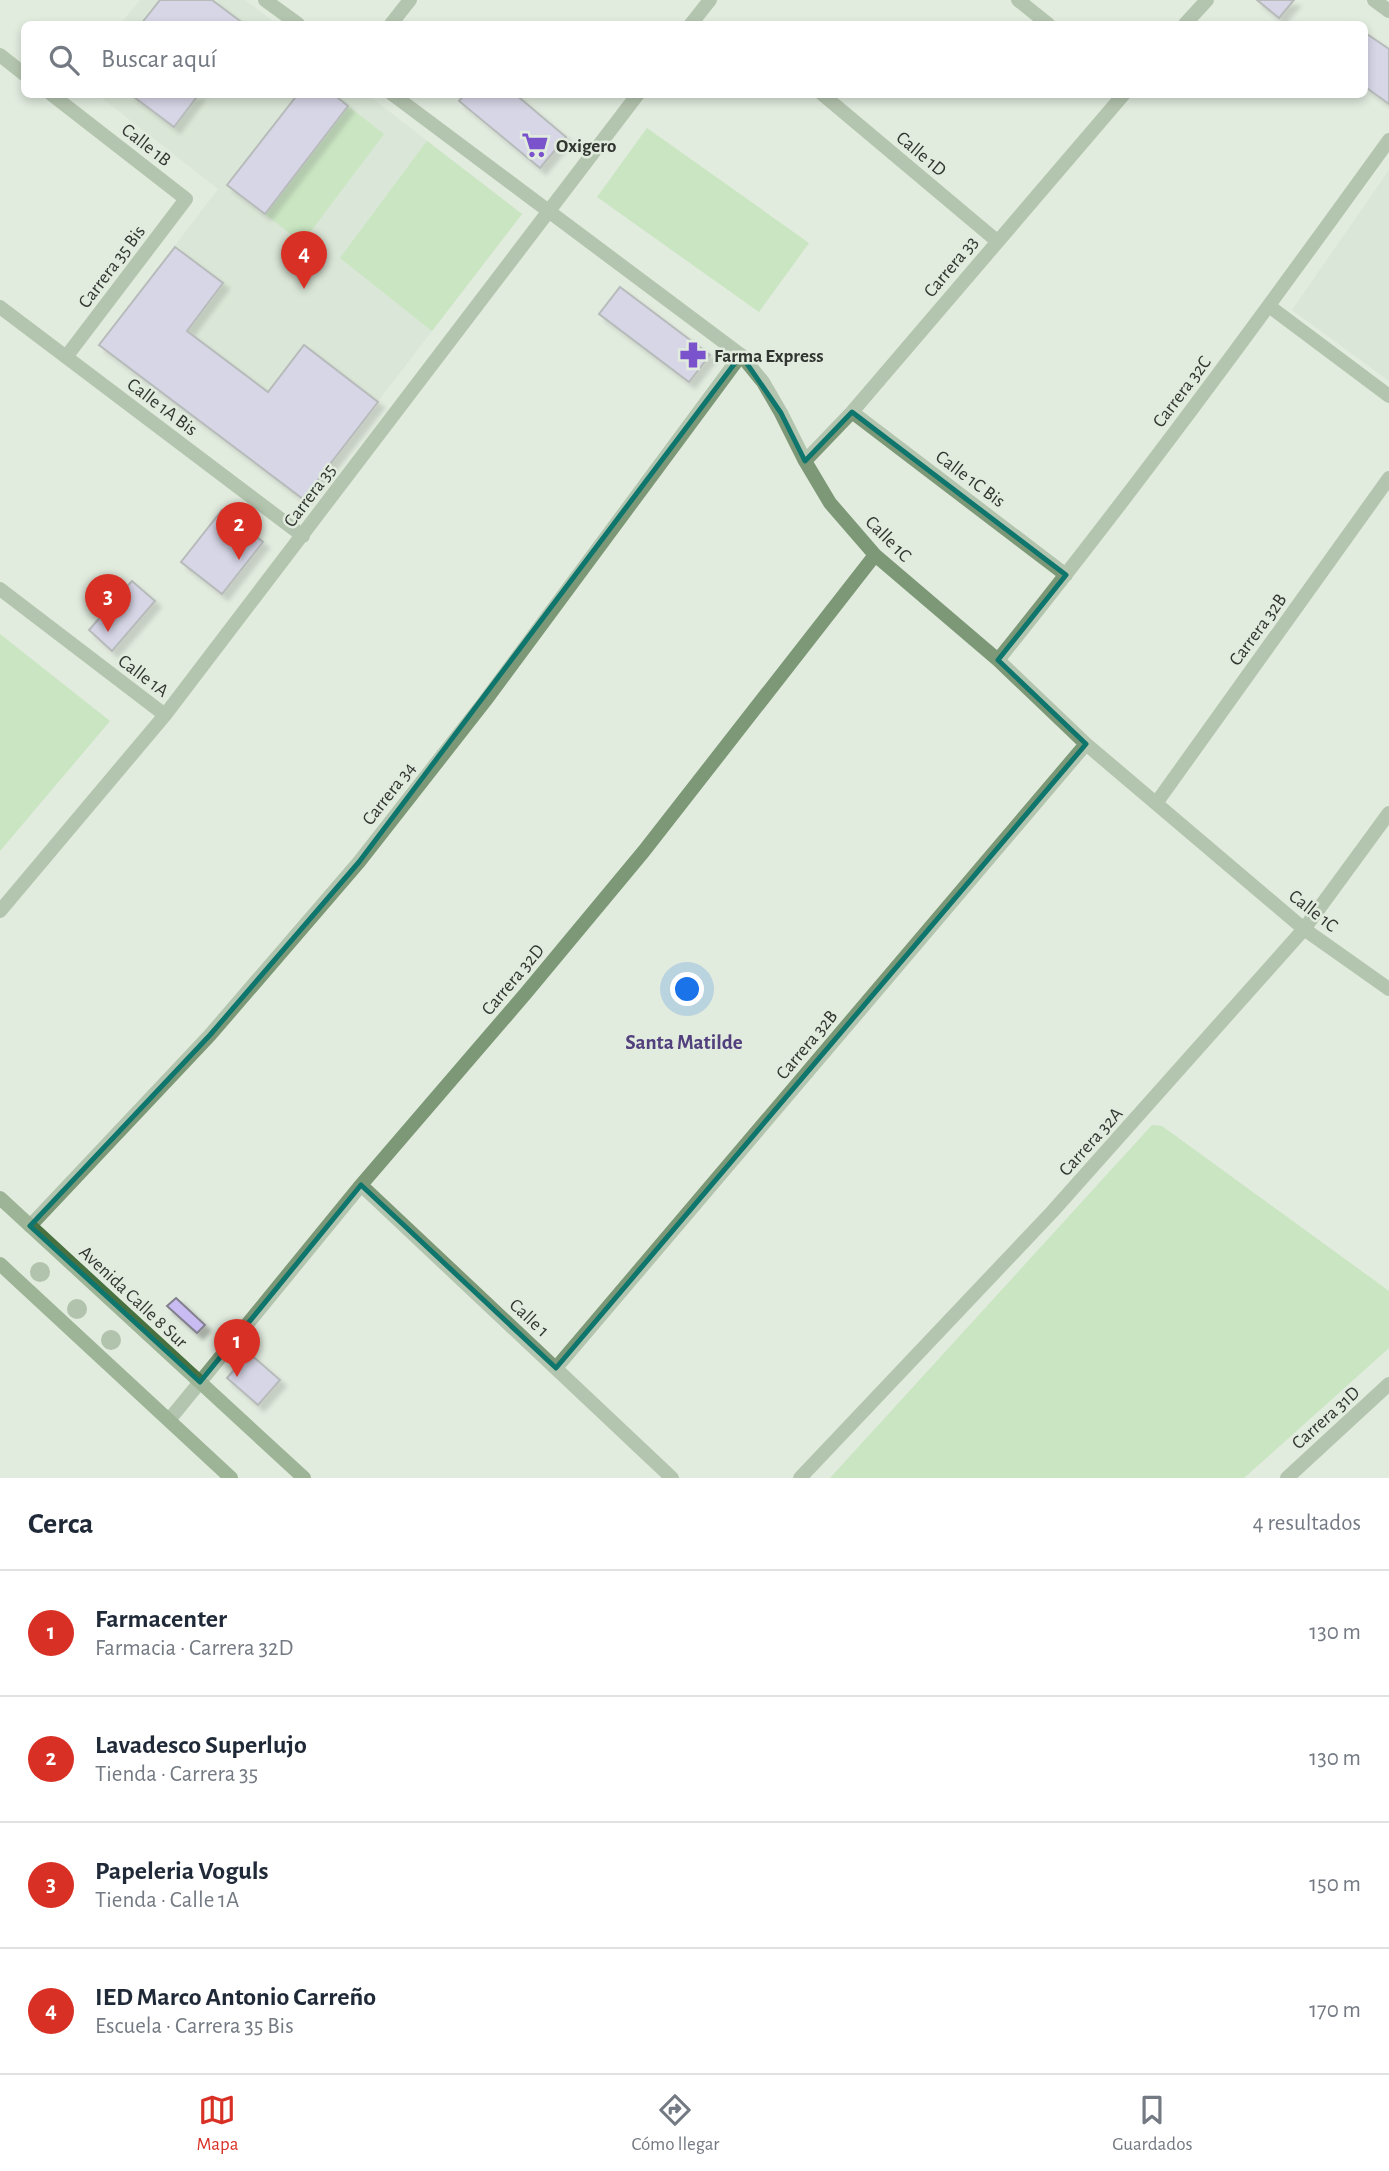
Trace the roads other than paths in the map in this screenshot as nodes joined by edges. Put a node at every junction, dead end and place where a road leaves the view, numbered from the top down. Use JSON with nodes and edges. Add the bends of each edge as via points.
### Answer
{"nodes":[{"id":1,"x":265,"y":0,"type":"edge"},
{"id":2,"x":410,"y":0,"type":"edge"},
{"id":3,"x":710,"y":0,"type":"edge"},
{"id":4,"x":1018,"y":0,"type":"edge"},
{"id":5,"x":1207,"y":0,"type":"edge"},
{"id":6,"x":1374,"y":0,"type":"edge"},
{"id":7,"x":1389,"y":11,"type":"edge"},
{"id":8,"x":294,"y":21,"type":"edge"},
{"id":9,"x":393,"y":21,"type":"edge"},
{"id":10,"x":693,"y":21,"type":"edge"},
{"id":11,"x":1044,"y":21,"type":"edge"},
{"id":12,"x":1188,"y":21,"type":"edge"},
{"id":13,"x":0,"y":55,"type":"edge"},
{"id":14,"x":21,"y":72,"type":"edge"},
{"id":15,"x":56,"y":98,"type":"edge"},
{"id":16,"x":397,"y":98,"type":"edge"},
{"id":17,"x":635,"y":98,"type":"edge"},
{"id":18,"x":827,"y":98,"type":"edge"},
{"id":19,"x":1121,"y":98,"type":"edge"},
{"id":20,"x":1389,"y":140,"type":"edge"},
{"id":21,"x":187,"y":199,"type":"joint"},
{"id":22,"x":548,"y":212,"type":"junction"},
{"id":23,"x":997,"y":241,"type":"junction"},
{"id":24,"x":1269,"y":306,"type":"junction"},
{"id":25,"x":0,"y":307,"type":"edge"},
{"id":26,"x":741,"y":355,"type":"junction"},
{"id":27,"x":66,"y":357,"type":"junction"},
{"id":28,"x":1389,"y":396,"type":"edge"},
{"id":29,"x":852,"y":412,"type":"junction"},
{"id":30,"x":805,"y":461,"type":"junction"},
{"id":31,"x":1389,"y":478,"type":"edge"},
{"id":32,"x":303,"y":536,"type":"junction"},
{"id":33,"x":875,"y":555,"type":"junction"},
{"id":34,"x":1066,"y":575,"type":"junction"},
{"id":35,"x":0,"y":589,"type":"edge"},
{"id":36,"x":998,"y":660,"type":"junction"},
{"id":37,"x":165,"y":715,"type":"junction"},
{"id":38,"x":1086,"y":744,"type":"junction"},
{"id":39,"x":1157,"y":802,"type":"junction"},
{"id":40,"x":1389,"y":813,"type":"edge"},
{"id":41,"x":0,"y":911,"type":"edge"},
{"id":42,"x":1304,"y":929,"type":"junction"},
{"id":43,"x":1389,"y":989,"type":"edge"},
{"id":44,"x":361,"y":1185,"type":"junction"},
{"id":45,"x":0,"y":1198,"type":"edge"},
{"id":46,"x":30,"y":1226,"type":"junction"},
{"id":47,"x":0,"y":1264,"type":"edge"},
{"id":48,"x":556,"y":1368,"type":"junction"},
{"id":49,"x":200,"y":1382,"type":"junction"},
{"id":50,"x":1389,"y":1384,"type":"edge"},
{"id":51,"x":169,"y":1420,"type":"junction"},
{"id":52,"x":231,"y":1478,"type":"edge"},
{"id":53,"x":304,"y":1478,"type":"edge"},
{"id":54,"x":672,"y":1478,"type":"edge"},
{"id":55,"x":800,"y":1478,"type":"edge"},
{"id":56,"x":1287,"y":1478,"type":"edge"}],
"edges":[{"from":1,"to":8,"type":"street"},
{"from":2,"to":9,"type":"street"},
{"from":3,"to":10,"type":"street"},
{"from":4,"to":11,"type":"street"},
{"from":5,"to":12,"type":"street"},
{"from":6,"to":7,"type":"street"},
{"from":13,"to":14,"type":"street"},
{"from":15,"to":21,"type":"street","name":"Calle 1B"},
{"from":16,"to":22,"type":"street","name":"Calle 1C"},
{"from":17,"to":22,"type":"street","name":"Carrera 35"},
{"from":18,"to":23,"type":"street","name":"Calle 1D"},
{"from":19,"to":23,"type":"street","name":"Carrera 33"},
{"from":20,"to":24,"type":"street","name":"Carrera 32C"},
{"from":21,"to":27,"type":"street","name":"Carrera 35 Bis"},
{"from":22,"to":26,"type":"street","name":"Calle 1C"},
{"from":22,"to":32,"type":"street","name":"Carrera 35"},
{"from":23,"to":29,"type":"street","name":"Carrera 33"},
{"from":24,"to":28,"type":"street"},
{"from":24,"to":34,"type":"street","name":"Carrera 32C"},
{"from":25,"to":27,"type":"street","name":"Calle 1A Bis"},
{"from":26,"to":30,"type":"street","name":"Calle 1C","via":[[781,413]]},
{"from":26,"to":46,"type":"street","name":"Carrera 34","via":[[485,701],[359,862],[210,1035]]},
{"from":27,"to":32,"type":"street","name":"Calle 1A Bis"},
{"from":29,"to":30,"type":"street","name":"Carrera 33"},
{"from":29,"to":34,"type":"street","name":"Calle 1C Bis"},
{"from":30,"to":33,"type":"street","name":"Calle 1C","via":[[830,503]]},
{"from":31,"to":39,"type":"street","name":"Carrera 32B"},
{"from":32,"to":37,"type":"street","name":"Carrera 35"},
{"from":33,"to":36,"type":"street","name":"Calle 1C"},
{"from":33,"to":44,"type":"street","name":"Carrera 32D","via":[[644,851]]},
{"from":34,"to":36,"type":"street","name":"Carrera 32C"},
{"from":35,"to":37,"type":"street","name":"Calle 1A"},
{"from":36,"to":38,"type":"street","name":"Calle 1C"},
{"from":37,"to":41,"type":"street","name":"Carrera 35"},
{"from":38,"to":39,"type":"street","name":"Calle 1C"},
{"from":38,"to":48,"type":"street","name":"Carrera 32B"},
{"from":39,"to":42,"type":"street","name":"Calle 1C"},
{"from":40,"to":42,"type":"street","name":"Carrera 32A"},
{"from":42,"to":43,"type":"street","name":"Calle 1C"},
{"from":42,"to":55,"type":"street","name":"Carrera 32A","via":[[1052,1212]]},
{"from":44,"to":48,"type":"street","name":"Calle 1"},
{"from":44,"to":49,"type":"street","name":"Carrera 32D"},
{"from":45,"to":46,"type":"main road","name":"Avenida Calle 8 Sur"},
{"from":46,"to":49,"type":"main road","name":"Avenida Calle 8 Sur"},
{"from":47,"to":51,"type":"main road"},
{"from":48,"to":54,"type":"street","name":"Calle 1"},
{"from":49,"to":51,"type":"street","name":"Carrera 32D"},
{"from":49,"to":53,"type":"main road","name":"Avenida Calle 8 Sur"},
{"from":50,"to":56,"type":"street","name":"Carrera 31D"},
{"from":51,"to":52,"type":"main road"}]}
